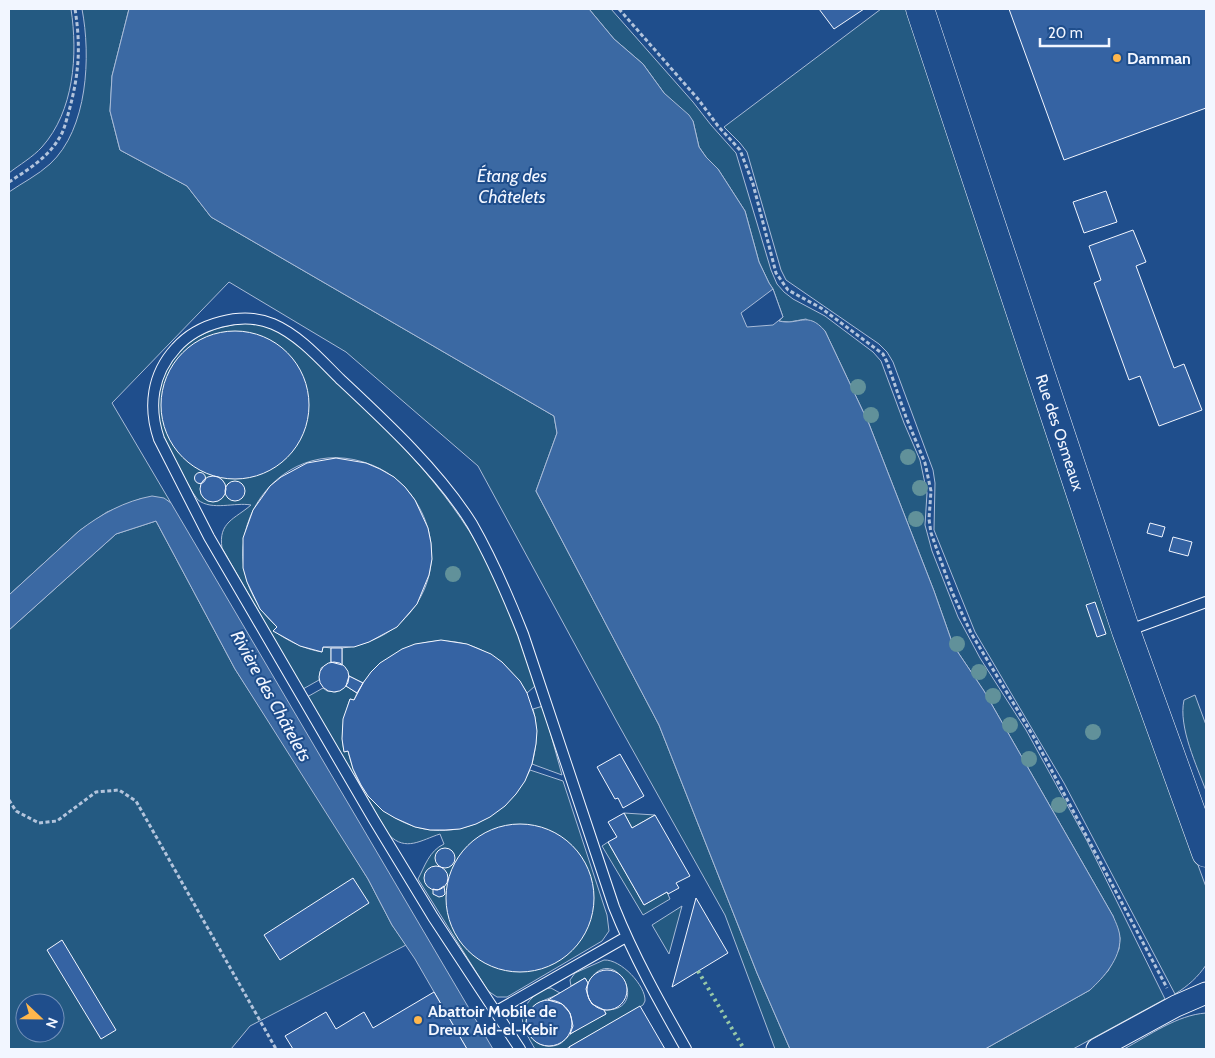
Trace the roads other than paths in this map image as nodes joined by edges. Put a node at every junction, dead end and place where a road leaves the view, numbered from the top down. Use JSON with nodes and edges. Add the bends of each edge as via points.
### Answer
{"nodes":[{"id":1,"x":920,"y":9,"type":"edge"},
{"id":2,"x":1206,"y":602,"type":"edge"},
{"id":3,"x":1126,"y":631,"type":"junction"},
{"id":4,"x":1206,"y":853,"type":"edge"},
{"id":5,"x":626,"y":938,"type":"junction"},
{"id":6,"x":1206,"y":993,"type":"edge"},
{"id":7,"x":495,"y":1012,"type":"junction"},
{"id":8,"x":520,"y":1049,"type":"edge"},
{"id":9,"x":686,"y":1049,"type":"edge"},
{"id":10,"x":1097,"y":1049,"type":"edge"}],
"edges":[{"from":1,"to":3,"type":"main road","name":"Rue des Osmeaux"},
{"from":2,"to":3,"type":"lane"},
{"from":3,"to":4,"type":"main road","name":"Rue des Osmeaux"},
{"from":5,"to":7,"type":"lane"},
{"from":5,"to":7,"type":"lane","via":[[526,643],[471,523],[430,470],[386,422],[314,354],[282,329],[260,320],[246,319],[215,324],[190,335],[172,352],[155,385],[152,408],[159,439],[209,537],[374,820]]},
{"from":5,"to":9,"type":"lane"},
{"from":6,"to":10,"type":"street"},
{"from":7,"to":8,"type":"lane"}]}
